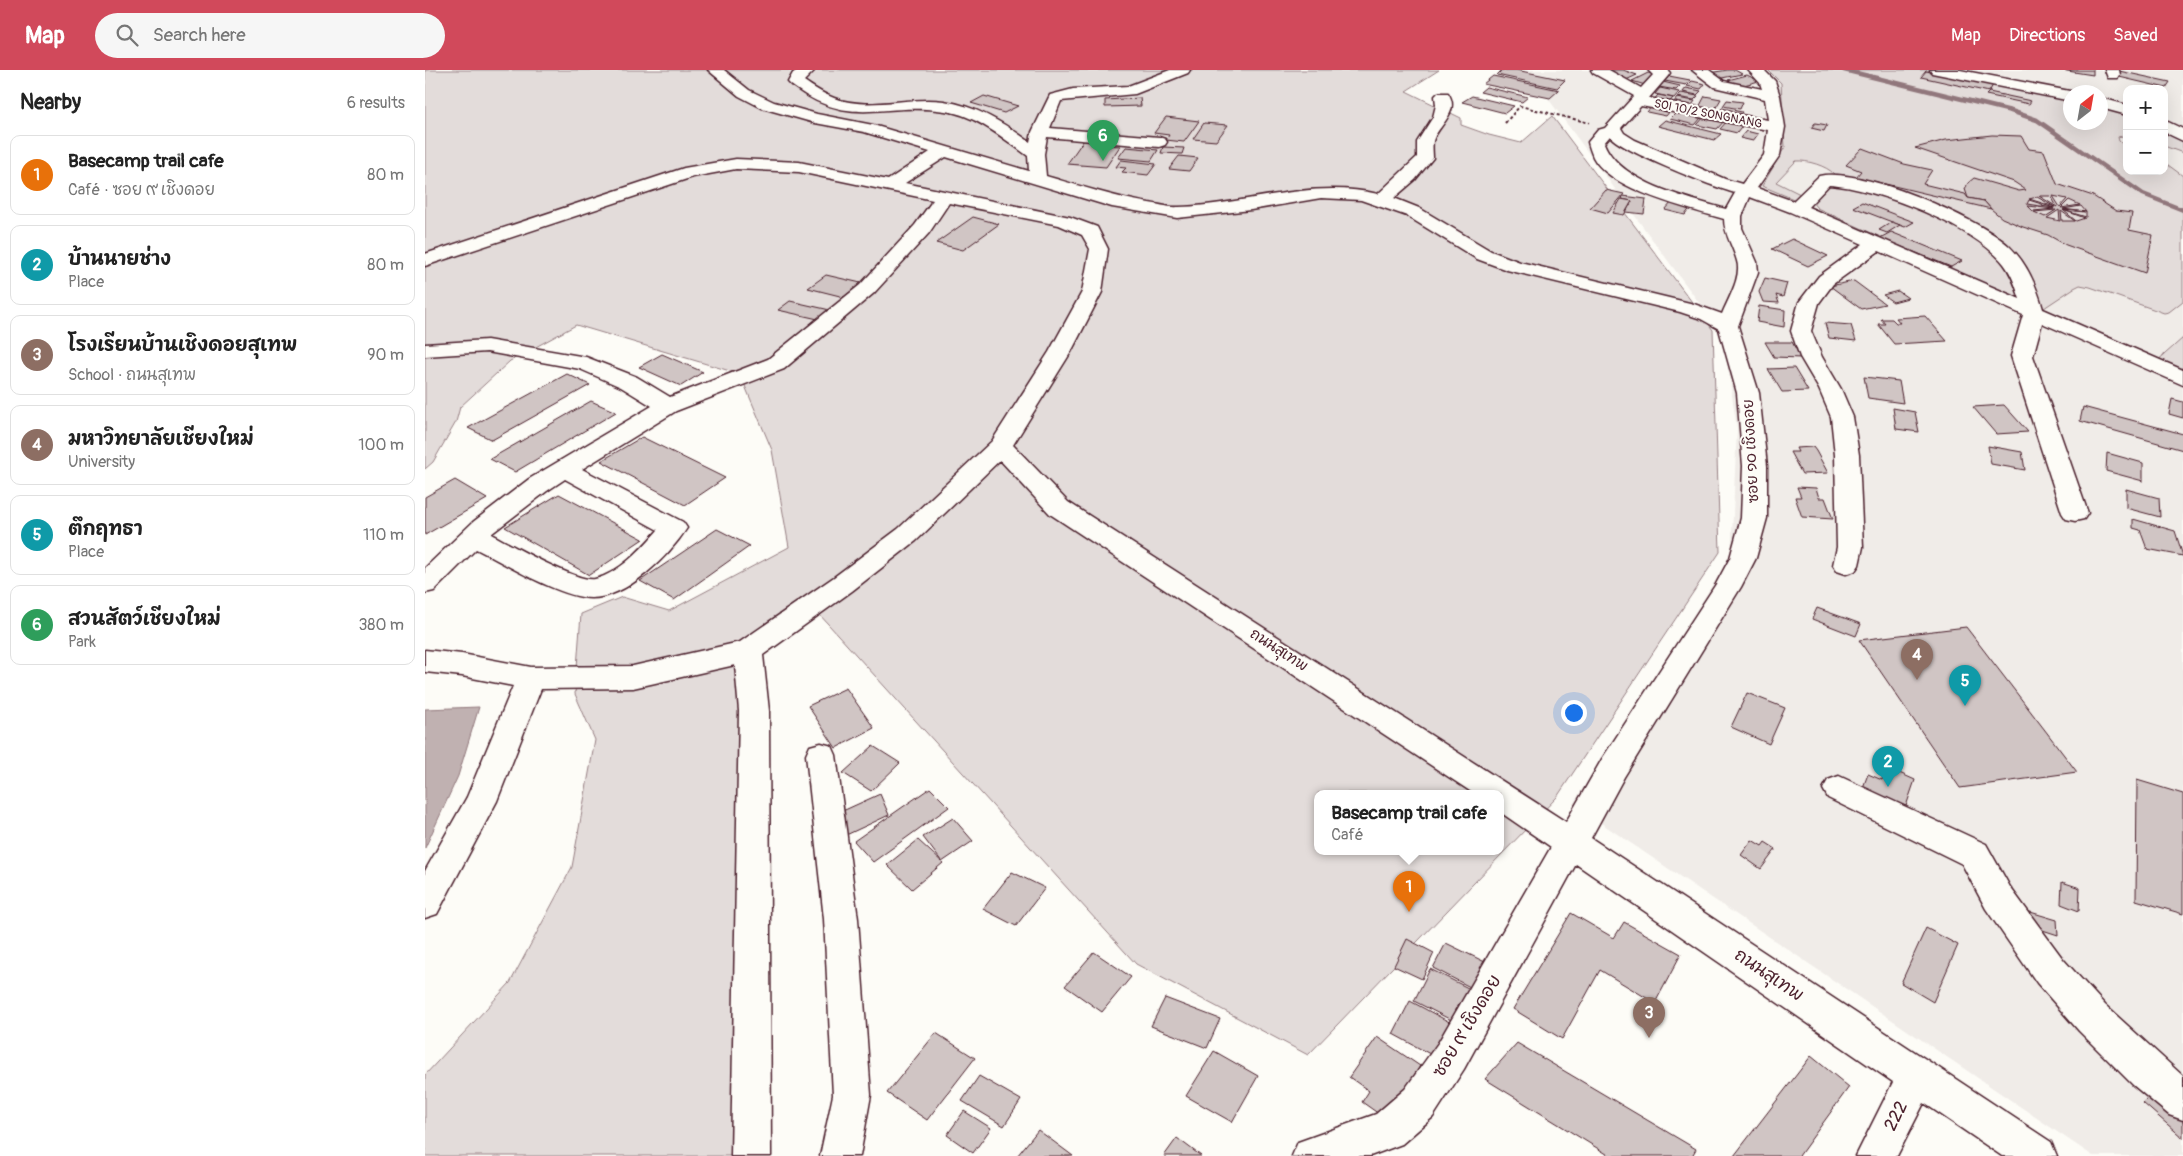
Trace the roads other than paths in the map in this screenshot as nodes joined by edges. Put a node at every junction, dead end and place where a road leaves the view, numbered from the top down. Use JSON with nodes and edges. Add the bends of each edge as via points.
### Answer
{"nodes":[{"id":1,"x":715,"y":70,"type":"edge"},
{"id":2,"x":808,"y":70,"type":"edge"},
{"id":3,"x":1183,"y":70,"type":"edge"},
{"id":4,"x":1598,"y":70,"type":"edge"},
{"id":5,"x":1655,"y":70,"type":"edge"},
{"id":6,"x":1755,"y":70,"type":"edge"},
{"id":7,"x":1937,"y":70,"type":"edge"},
{"id":8,"x":1705,"y":74,"type":"edge"},
{"id":9,"x":2063,"y":94,"type":"edge"},
{"id":10,"x":1443,"y":96,"type":"dead end"},
{"id":11,"x":1772,"y":96,"type":"junction"},
{"id":12,"x":1641,"y":98,"type":"junction"},
{"id":13,"x":2108,"y":105,"type":"edge"},
{"id":14,"x":2123,"y":109,"type":"edge"},
{"id":15,"x":1691,"y":111,"type":"junction"},
{"id":16,"x":1777,"y":127,"type":"junction"},
{"id":17,"x":2168,"y":127,"type":"edge"},
{"id":18,"x":1613,"y":130,"type":"junction"},
{"id":19,"x":1040,"y":132,"type":"junction"},
{"id":20,"x":2183,"y":136,"type":"edge"},
{"id":21,"x":1159,"y":142,"type":"dead end"},
{"id":22,"x":1667,"y":144,"type":"dead end"},
{"id":23,"x":943,"y":152,"type":"junction"},
{"id":24,"x":1036,"y":154,"type":"junction"},
{"id":25,"x":1652,"y":154,"type":"junction"},
{"id":26,"x":1037,"y":179,"type":"junction"},
{"id":27,"x":892,"y":184,"type":"junction"},
{"id":28,"x":1745,"y":191,"type":"junction"},
{"id":29,"x":944,"y":197,"type":"junction"},
{"id":30,"x":1381,"y":200,"type":"junction"},
{"id":31,"x":1795,"y":208,"type":"junction"},
{"id":32,"x":1733,"y":216,"type":"junction"},
{"id":33,"x":1877,"y":244,"type":"junction"},
{"id":34,"x":425,"y":260,"type":"edge"},
{"id":35,"x":2033,"y":314,"type":"junction"},
{"id":36,"x":1728,"y":326,"type":"junction"},
{"id":37,"x":425,"y":350,"type":"edge"},
{"id":38,"x":2183,"y":378,"type":"edge"},
{"id":39,"x":668,"y":406,"type":"junction"},
{"id":40,"x":1001,"y":446,"type":"junction"},
{"id":41,"x":564,"y":469,"type":"junction"},
{"id":42,"x":2075,"y":513,"type":"dead end"},
{"id":43,"x":473,"y":536,"type":"junction"},
{"id":44,"x":1846,"y":564,"type":"dead end"},
{"id":45,"x":425,"y":584,"type":"edge"},
{"id":46,"x":748,"y":651,"type":"junction"},
{"id":47,"x":425,"y":661,"type":"edge"},
{"id":48,"x":531,"y":678,"type":"junction"},
{"id":49,"x":821,"y":755,"type":"dead end"},
{"id":50,"x":1839,"y":789,"type":"dead end"},
{"id":51,"x":1493,"y":790,"type":"edge"},
{"id":52,"x":1504,"y":797,"type":"edge"},
{"id":53,"x":1571,"y":840,"type":"junction"},
{"id":54,"x":425,"y":903,"type":"edge"},
{"id":55,"x":1917,"y":1076,"type":"junction"},
{"id":56,"x":2183,"y":1101,"type":"edge"},
{"id":57,"x":751,"y":1156,"type":"edge"},
{"id":58,"x":840,"y":1156,"type":"edge"},
{"id":59,"x":1312,"y":1156,"type":"edge"},
{"id":60,"x":1876,"y":1156,"type":"edge"},
{"id":61,"x":2037,"y":1156,"type":"edge"}],
"edges":[{"from":1,"to":23,"type":"street","via":[[744,93],[768,105],[867,128]]},
{"from":2,"to":24,"type":"street","via":[[798,76],[796,82],[831,103],[854,107],[923,104],[970,112],[998,126]]},
{"from":3,"to":19,"type":"street","via":[[1144,88],[1069,93],[1055,98]]},
{"from":4,"to":12,"type":"street","name":"SOI 10/2 SONGNANG"},
{"from":5,"to":12,"type":"street","via":[[1663,73]]},
{"from":6,"to":11,"type":"street","via":[[1767,81]]},
{"from":7,"to":9,"type":"street"},
{"from":8,"to":11,"type":"street","via":[[1729,87]]},
{"from":8,"to":15,"type":"street"},
{"from":10,"to":30,"type":"street","via":[[1441,120],[1425,143],[1425,158]]},
{"from":11,"to":16,"type":"street"},
{"from":12,"to":15,"type":"street","name":"SOI 10/2 SONGNANG"},
{"from":12,"to":18,"type":"street"},
{"from":13,"to":14,"type":"street"},
{"from":15,"to":16,"type":"street","name":"SOI 10/2 SONGNANG"},
{"from":16,"to":28,"type":"street","via":[[1772,154]]},
{"from":17,"to":20,"type":"street"},
{"from":18,"to":25,"type":"street","via":[[1629,143]]},
{"from":18,"to":32,"type":"street","via":[[1595,142],[1608,166],[1645,188]]},
{"from":19,"to":21,"type":"street"},
{"from":19,"to":24,"type":"street"},
{"from":22,"to":25,"type":"street"},
{"from":23,"to":26,"type":"street"},
{"from":23,"to":27,"type":"street"},
{"from":24,"to":26,"type":"street"},
{"from":25,"to":28,"type":"street"},
{"from":26,"to":30,"type":"street","via":[[1118,203],[1177,212],[1251,205],[1321,193],[1341,192]]},
{"from":27,"to":29,"type":"street"},
{"from":27,"to":34,"type":"street","via":[[799,167],[737,164],[689,172]]},
{"from":28,"to":31,"type":"street"},
{"from":28,"to":32,"type":"street"},
{"from":29,"to":39,"type":"street","via":[[922,229],[867,289],[775,364]]},
{"from":29,"to":40,"type":"street","via":[[1064,221],[1090,231],[1099,249],[1092,292],[1060,352]]},
{"from":30,"to":36,"type":"street","via":[[1413,212],[1484,255],[1514,266],[1687,308]]},
{"from":31,"to":33,"type":"street"},
{"from":31,"to":35,"type":"street","via":[[1825,180],[1846,181],[1931,208],[1979,233],[2001,249],[2014,263],[2026,286]]},
{"from":32,"to":36,"type":"street","via":[[1733,228],[1748,272]]},
{"from":33,"to":35,"type":"street"},
{"from":33,"to":44,"type":"street","via":[[1826,280],[1809,302],[1801,331],[1842,417],[1847,455],[1850,547]]},
{"from":35,"to":38,"type":"street"},
{"from":35,"to":42,"type":"street","via":[[2021,356]]},
{"from":36,"to":53,"type":"street","name":"ซอย ๑๐ เชิงดอย","via":[[1748,393],[1755,466],[1754,518],[1743,558]]},
{"from":37,"to":39,"type":"street","via":[[487,346],[586,364],[629,382]]},
{"from":39,"to":41,"type":"street"},
{"from":40,"to":46,"type":"street","via":[[907,535]]},
{"from":40,"to":51,"type":"street","name":"ถนนสุเทพ","via":[[1059,508]]},
{"from":41,"to":43,"type":"street","via":[[510,505]]},
{"from":41,"to":43,"type":"street","via":[[674,528],[654,552],[619,579],[591,590],[558,579]]},
{"from":43,"to":45,"type":"street"},
{"from":46,"to":48,"type":"street","via":[[633,677]]},
{"from":46,"to":57,"type":"street","via":[[753,711]]},
{"from":47,"to":48,"type":"street"},
{"from":48,"to":54,"type":"street","via":[[481,801]]},
{"from":49,"to":58,"type":"street","via":[[841,919],[852,1095]]},
{"from":50,"to":56,"type":"street","via":[[1974,854],[1998,898],[2050,971],[2092,1018]]},
{"from":52,"to":53,"type":"street","name":"ถนนสุเทพ"},
{"from":53,"to":55,"type":"street","name":"ถนนสุเทพ"},
{"from":53,"to":59,"type":"street","name":"ซอย ๙ เชิงดอย","via":[[1456,1047],[1419,1103],[1388,1130]]},
{"from":55,"to":60,"type":"street","name":"222"},
{"from":55,"to":61,"type":"street","name":"ถนนสุเทพ"}]}
